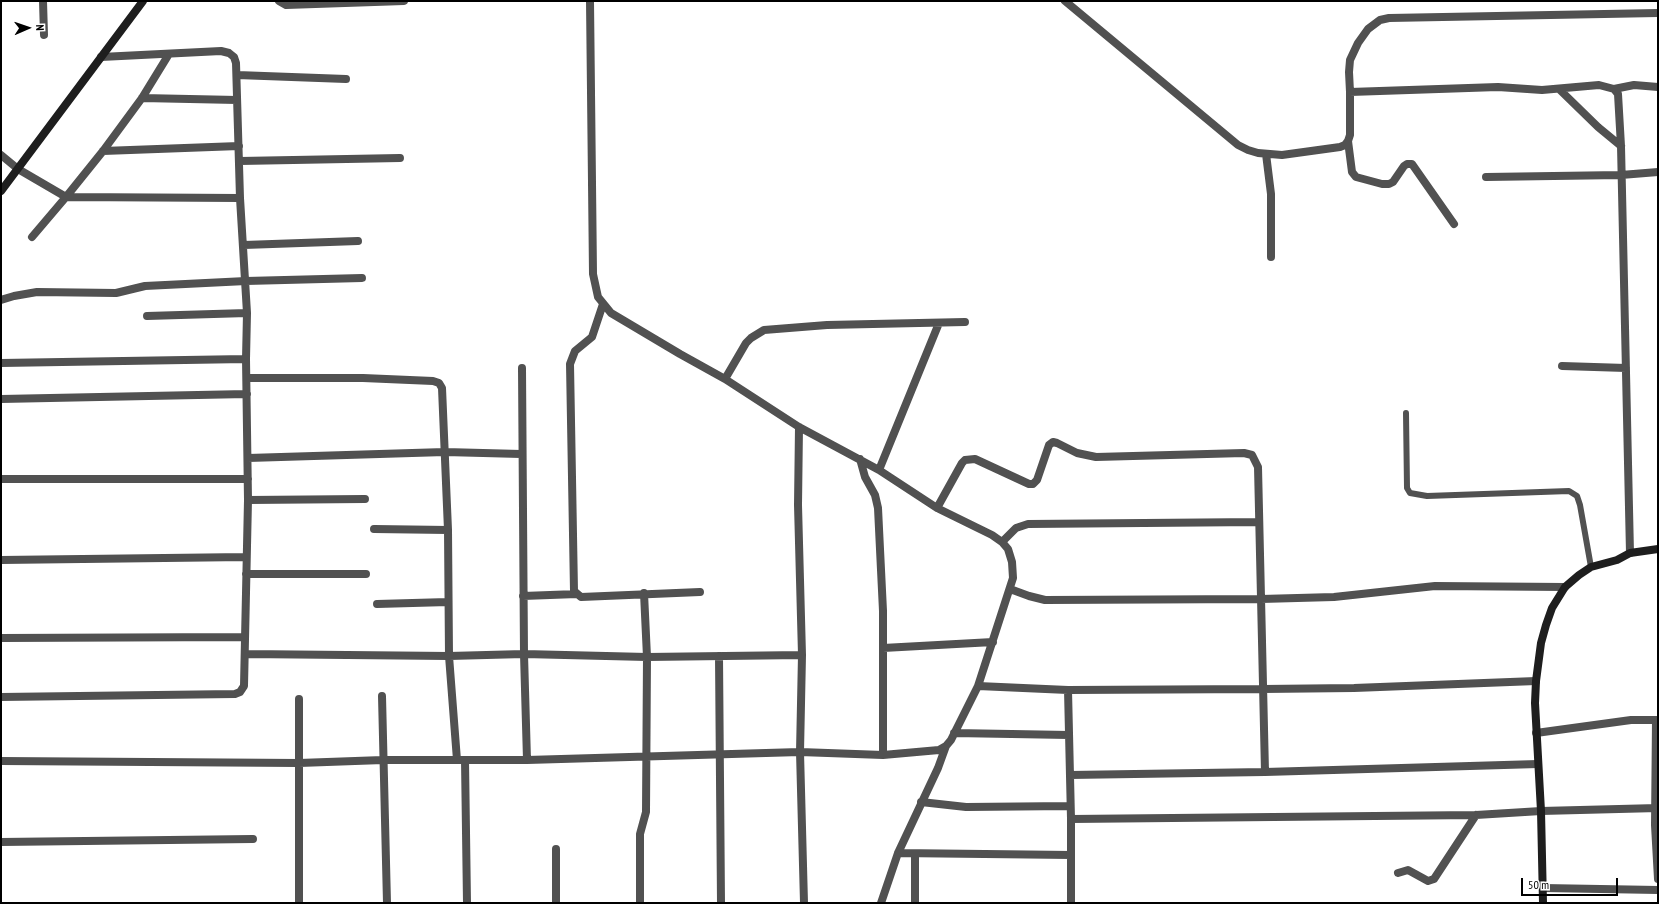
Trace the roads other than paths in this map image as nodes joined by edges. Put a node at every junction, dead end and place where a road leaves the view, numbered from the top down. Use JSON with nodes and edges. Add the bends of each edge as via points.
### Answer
{"nodes":[{"id":1,"x":43,"y":1,"type":"edge"},
{"id":2,"x":143,"y":1,"type":"edge"},
{"id":3,"x":279,"y":1,"type":"edge"},
{"id":4,"x":404,"y":1,"type":"edge"},
{"id":5,"x":590,"y":1,"type":"edge"},
{"id":6,"x":1065,"y":1,"type":"edge"},
{"id":7,"x":1658,"y":13,"type":"edge"},
{"id":8,"x":44,"y":35,"type":"dead end"},
{"id":9,"x":169,"y":54,"type":"junction"},
{"id":10,"x":101,"y":57,"type":"junction"},
{"id":11,"x":237,"y":76,"type":"junction"},
{"id":12,"x":346,"y":79,"type":"dead end"},
{"id":13,"x":1658,"y":87,"type":"edge"},
{"id":14,"x":1559,"y":89,"type":"junction"},
{"id":15,"x":1614,"y":89,"type":"junction"},
{"id":16,"x":1350,"y":92,"type":"junction"},
{"id":17,"x":142,"y":98,"type":"junction"},
{"id":18,"x":237,"y":100,"type":"junction"},
{"id":19,"x":1348,"y":141,"type":"junction"},
{"id":20,"x":239,"y":146,"type":"junction"},
{"id":21,"x":1621,"y":146,"type":"junction"},
{"id":22,"x":103,"y":151,"type":"junction"},
{"id":23,"x":1266,"y":154,"type":"junction"},
{"id":24,"x":1,"y":155,"type":"edge"},
{"id":25,"x":400,"y":158,"type":"dead end"},
{"id":26,"x":240,"y":161,"type":"junction"},
{"id":27,"x":18,"y":168,"type":"junction"},
{"id":28,"x":1658,"y":172,"type":"edge"},
{"id":29,"x":1621,"y":175,"type":"junction"},
{"id":30,"x":1486,"y":177,"type":"dead end"},
{"id":31,"x":1,"y":192,"type":"edge"},
{"id":32,"x":66,"y":197,"type":"junction"},
{"id":33,"x":240,"y":198,"type":"junction"},
{"id":34,"x":1454,"y":224,"type":"dead end"},
{"id":35,"x":32,"y":237,"type":"dead end"},
{"id":36,"x":358,"y":241,"type":"dead end"},
{"id":37,"x":244,"y":245,"type":"junction"},
{"id":38,"x":1271,"y":257,"type":"dead end"},
{"id":39,"x":362,"y":278,"type":"dead end"},
{"id":40,"x":246,"y":281,"type":"junction"},
{"id":41,"x":1,"y":300,"type":"edge"},
{"id":42,"x":603,"y":304,"type":"junction"},
{"id":43,"x":247,"y":313,"type":"junction"},
{"id":44,"x":147,"y":316,"type":"dead end"},
{"id":45,"x":965,"y":322,"type":"dead end"},
{"id":46,"x":939,"y":323,"type":"junction"},
{"id":47,"x":246,"y":359,"type":"junction"},
{"id":48,"x":1,"y":363,"type":"edge"},
{"id":49,"x":1562,"y":366,"type":"dead end"},
{"id":50,"x":522,"y":368,"type":"dead end"},
{"id":51,"x":1626,"y":368,"type":"junction"},
{"id":52,"x":246,"y":378,"type":"junction"},
{"id":53,"x":725,"y":379,"type":"junction"},
{"id":54,"x":247,"y":394,"type":"junction"},
{"id":55,"x":1,"y":399,"type":"edge"},
{"id":56,"x":1406,"y":413,"type":"dead end"},
{"id":57,"x":799,"y":427,"type":"junction"},
{"id":58,"x":445,"y":452,"type":"junction"},
{"id":59,"x":521,"y":454,"type":"junction"},
{"id":60,"x":248,"y":458,"type":"junction"},
{"id":61,"x":860,"y":459,"type":"junction"},
{"id":62,"x":879,"y":470,"type":"junction"},
{"id":63,"x":1,"y":479,"type":"edge"},
{"id":64,"x":248,"y":479,"type":"junction"},
{"id":65,"x":365,"y":499,"type":"dead end"},
{"id":66,"x":248,"y":500,"type":"junction"},
{"id":67,"x":937,"y":508,"type":"junction"},
{"id":68,"x":1259,"y":522,"type":"junction"},
{"id":69,"x":374,"y":530,"type":"dead end"},
{"id":70,"x":448,"y":530,"type":"junction"},
{"id":71,"x":1002,"y":542,"type":"junction"},
{"id":72,"x":1658,"y":549,"type":"edge"},
{"id":73,"x":1630,"y":553,"type":"junction"},
{"id":74,"x":246,"y":557,"type":"junction"},
{"id":75,"x":1,"y":560,"type":"edge"},
{"id":76,"x":1591,"y":567,"type":"junction"},
{"id":77,"x":246,"y":574,"type":"junction"},
{"id":78,"x":366,"y":574,"type":"dead end"},
{"id":79,"x":1565,"y":587,"type":"junction"},
{"id":80,"x":1010,"y":589,"type":"junction"},
{"id":81,"x":700,"y":592,"type":"dead end"},
{"id":82,"x":644,"y":593,"type":"junction"},
{"id":83,"x":576,"y":594,"type":"junction"},
{"id":84,"x":523,"y":596,"type":"junction"},
{"id":85,"x":1262,"y":598,"type":"junction"},
{"id":86,"x":448,"y":602,"type":"junction"},
{"id":87,"x":377,"y":604,"type":"dead end"},
{"id":88,"x":245,"y":637,"type":"junction"},
{"id":89,"x":1,"y":638,"type":"edge"},
{"id":90,"x":993,"y":642,"type":"junction"},
{"id":91,"x":882,"y":648,"type":"junction"},
{"id":92,"x":245,"y":654,"type":"junction"},
{"id":93,"x":524,"y":654,"type":"junction"},
{"id":94,"x":802,"y":655,"type":"junction"},
{"id":95,"x":449,"y":656,"type":"junction"},
{"id":96,"x":719,"y":656,"type":"junction"},
{"id":97,"x":647,"y":657,"type":"junction"},
{"id":98,"x":1536,"y":681,"type":"junction"},
{"id":99,"x":978,"y":686,"type":"junction"},
{"id":100,"x":1263,"y":689,"type":"junction"},
{"id":101,"x":1068,"y":690,"type":"junction"},
{"id":102,"x":382,"y":696,"type":"dead end"},
{"id":103,"x":1,"y":697,"type":"edge"},
{"id":104,"x":299,"y":699,"type":"dead end"},
{"id":105,"x":1657,"y":720,"type":"edge"},
{"id":106,"x":954,"y":733,"type":"junction"},
{"id":107,"x":1536,"y":733,"type":"junction"},
{"id":108,"x":1069,"y":735,"type":"junction"},
{"id":109,"x":946,"y":746,"type":"junction"},
{"id":110,"x":800,"y":752,"type":"junction"},
{"id":111,"x":719,"y":755,"type":"junction"},
{"id":112,"x":883,"y":755,"type":"junction"},
{"id":113,"x":645,"y":757,"type":"junction"},
{"id":114,"x":383,"y":760,"type":"junction"},
{"id":115,"x":461,"y":760,"type":"junction"},
{"id":116,"x":527,"y":760,"type":"junction"},
{"id":117,"x":1,"y":761,"type":"edge"},
{"id":118,"x":299,"y":762,"type":"junction"},
{"id":119,"x":1538,"y":764,"type":"junction"},
{"id":120,"x":1265,"y":772,"type":"junction"},
{"id":121,"x":1070,"y":775,"type":"junction"},
{"id":122,"x":921,"y":802,"type":"junction"},
{"id":123,"x":1070,"y":806,"type":"junction"},
{"id":124,"x":1657,"y":808,"type":"edge"},
{"id":125,"x":1541,"y":811,"type":"junction"},
{"id":126,"x":1476,"y":814,"type":"junction"},
{"id":127,"x":1071,"y":820,"type":"junction"},
{"id":128,"x":253,"y":839,"type":"dead end"},
{"id":129,"x":1,"y":842,"type":"edge"},
{"id":130,"x":556,"y":849,"type":"dead end"},
{"id":131,"x":898,"y":853,"type":"junction"},
{"id":132,"x":914,"y":855,"type":"junction"},
{"id":133,"x":1071,"y":855,"type":"junction"},
{"id":134,"x":1398,"y":872,"type":"dead end"},
{"id":135,"x":1658,"y":879,"type":"edge"},
{"id":136,"x":1543,"y":888,"type":"junction"},
{"id":137,"x":1658,"y":890,"type":"edge"},
{"id":138,"x":300,"y":903,"type":"edge"},
{"id":139,"x":387,"y":903,"type":"edge"},
{"id":140,"x":467,"y":903,"type":"edge"},
{"id":141,"x":556,"y":903,"type":"edge"},
{"id":142,"x":640,"y":903,"type":"edge"},
{"id":143,"x":721,"y":903,"type":"edge"},
{"id":144,"x":804,"y":903,"type":"edge"},
{"id":145,"x":881,"y":903,"type":"edge"},
{"id":146,"x":915,"y":903,"type":"edge"},
{"id":147,"x":1071,"y":903,"type":"edge"},
{"id":148,"x":1543,"y":903,"type":"edge"}],
"edges":[{"from":1,"to":8,"type":"street"},
{"from":2,"to":10,"type":"street"},
{"from":3,"to":4,"type":"street","via":[[286,5]]},
{"from":5,"to":42,"type":"street","via":[[593,274],[598,297]]},
{"from":6,"to":23,"type":"street","via":[[1238,145]]},
{"from":7,"to":16,"type":"street","via":[[1380,20],[1368,29],[1350,60]]},
{"from":9,"to":10,"type":"street"},
{"from":9,"to":11,"type":"street","via":[[229,53],[234,57]]},
{"from":9,"to":17,"type":"street"},
{"from":10,"to":27,"type":"street"},
{"from":11,"to":12,"type":"street"},
{"from":11,"to":18,"type":"street"},
{"from":13,"to":15,"type":"street","via":[[1634,85]]},
{"from":14,"to":15,"type":"street","via":[[1599,85]]},
{"from":14,"to":16,"type":"street","via":[[1498,87]]},
{"from":14,"to":21,"type":"street"},
{"from":15,"to":21,"type":"street","via":[[1620,99]]},
{"from":16,"to":19,"type":"street","via":[[1351,123]]},
{"from":17,"to":18,"type":"street"},
{"from":17,"to":22,"type":"street"},
{"from":18,"to":20,"type":"street"},
{"from":19,"to":23,"type":"street","via":[[1340,147],[1282,155]]},
{"from":19,"to":34,"type":"street","via":[[1352,172],[1356,178],[1389,184],[1394,182],[1404,166],[1413,164]]},
{"from":20,"to":22,"type":"street"},
{"from":20,"to":26,"type":"street"},
{"from":21,"to":29,"type":"street"},
{"from":22,"to":32,"type":"street"},
{"from":23,"to":38,"type":"street","via":[[1271,194]]},
{"from":24,"to":27,"type":"street"},
{"from":25,"to":26,"type":"street"},
{"from":26,"to":33,"type":"street"},
{"from":27,"to":31,"type":"street"},
{"from":27,"to":32,"type":"street"},
{"from":28,"to":29,"type":"street"},
{"from":29,"to":30,"type":"street"},
{"from":29,"to":51,"type":"street"},
{"from":32,"to":33,"type":"street"},
{"from":32,"to":35,"type":"street"},
{"from":33,"to":37,"type":"street"},
{"from":36,"to":37,"type":"street"},
{"from":37,"to":40,"type":"street"},
{"from":39,"to":40,"type":"street"},
{"from":40,"to":41,"type":"street","via":[[145,286],[116,293],[37,292]]},
{"from":40,"to":43,"type":"street"},
{"from":42,"to":53,"type":"street","via":[[611,313]]},
{"from":42,"to":83,"type":"street","via":[[592,337],[579,346],[570,364]]},
{"from":43,"to":44,"type":"street"},
{"from":43,"to":47,"type":"street"},
{"from":45,"to":46,"type":"street"},
{"from":46,"to":53,"type":"street","via":[[827,325],[764,330],[746,343]]},
{"from":46,"to":62,"type":"street"},
{"from":47,"to":48,"type":"street"},
{"from":47,"to":52,"type":"street"},
{"from":49,"to":51,"type":"street"},
{"from":50,"to":59,"type":"street"},
{"from":51,"to":73,"type":"street"},
{"from":52,"to":54,"type":"street"},
{"from":52,"to":58,"type":"street","via":[[434,381],[439,383],[444,395]]},
{"from":53,"to":57,"type":"street"},
{"from":54,"to":55,"type":"street"},
{"from":54,"to":60,"type":"street"},
{"from":56,"to":76,"type":"lane","via":[[1407,488],[1410,493],[1427,496],[1569,491],[1577,496],[1580,505]]},
{"from":57,"to":61,"type":"street"},
{"from":57,"to":94,"type":"street","via":[[798,506]]},
{"from":58,"to":59,"type":"street"},
{"from":58,"to":60,"type":"street"},
{"from":58,"to":70,"type":"street"},
{"from":59,"to":84,"type":"street"},
{"from":60,"to":64,"type":"street"},
{"from":61,"to":62,"type":"street"},
{"from":61,"to":91,"type":"street","via":[[878,508],[883,611]]},
{"from":62,"to":67,"type":"street"},
{"from":63,"to":64,"type":"street"},
{"from":64,"to":66,"type":"street"},
{"from":65,"to":66,"type":"street"},
{"from":66,"to":74,"type":"street"},
{"from":67,"to":68,"type":"street","via":[[965,460],[975,459],[1033,484],[1038,480],[1048,445],[1055,442],[1078,453],[1096,456],[1249,454],[1255,458],[1258,467]]},
{"from":67,"to":71,"type":"street"},
{"from":68,"to":71,"type":"street","via":[[1028,524],[1016,528]]},
{"from":68,"to":85,"type":"street"},
{"from":69,"to":70,"type":"street"},
{"from":70,"to":86,"type":"street"},
{"from":71,"to":80,"type":"street","via":[[1008,549],[1012,562],[1013,578]]},
{"from":72,"to":73,"type":"street"},
{"from":73,"to":76,"type":"street","via":[[1617,560]]},
{"from":74,"to":75,"type":"street"},
{"from":74,"to":77,"type":"street"},
{"from":76,"to":79,"type":"street"},
{"from":77,"to":78,"type":"street"},
{"from":77,"to":88,"type":"street"},
{"from":79,"to":85,"type":"street","via":[[1435,586],[1334,596]]},
{"from":79,"to":98,"type":"street","via":[[1552,608],[1546,625]]},
{"from":80,"to":85,"type":"street","via":[[1045,600]]},
{"from":80,"to":90,"type":"street"},
{"from":81,"to":82,"type":"street"},
{"from":82,"to":83,"type":"street","via":[[581,597]]},
{"from":82,"to":97,"type":"street"},
{"from":83,"to":84,"type":"street"},
{"from":84,"to":93,"type":"street"},
{"from":85,"to":100,"type":"street"},
{"from":86,"to":87,"type":"street"},
{"from":86,"to":95,"type":"street"},
{"from":88,"to":89,"type":"street"},
{"from":88,"to":92,"type":"street"},
{"from":90,"to":91,"type":"street"},
{"from":90,"to":99,"type":"street"},
{"from":91,"to":112,"type":"street"},
{"from":92,"to":95,"type":"street"},
{"from":92,"to":103,"type":"street","via":[[244,686],[235,694]]},
{"from":93,"to":95,"type":"street"},
{"from":93,"to":97,"type":"street"},
{"from":93,"to":116,"type":"street"},
{"from":94,"to":96,"type":"street"},
{"from":94,"to":110,"type":"street"},
{"from":95,"to":115,"type":"street"},
{"from":96,"to":97,"type":"street"},
{"from":96,"to":111,"type":"street"},
{"from":97,"to":113,"type":"street"},
{"from":98,"to":100,"type":"street"},
{"from":98,"to":107,"type":"street"},
{"from":99,"to":101,"type":"street"},
{"from":99,"to":106,"type":"street"},
{"from":100,"to":101,"type":"street"},
{"from":100,"to":120,"type":"street"},
{"from":101,"to":108,"type":"street"},
{"from":102,"to":114,"type":"street"},
{"from":104,"to":118,"type":"street"},
{"from":105,"to":107,"type":"street","via":[[1631,720]]},
{"from":105,"to":124,"type":"street"},
{"from":106,"to":108,"type":"street"},
{"from":106,"to":109,"type":"street"},
{"from":107,"to":119,"type":"street"},
{"from":108,"to":121,"type":"street"},
{"from":109,"to":112,"type":"street","via":[[939,750]]},
{"from":109,"to":122,"type":"street"},
{"from":110,"to":111,"type":"street"},
{"from":110,"to":112,"type":"street"},
{"from":110,"to":144,"type":"street"},
{"from":111,"to":113,"type":"street"},
{"from":111,"to":143,"type":"street"},
{"from":113,"to":116,"type":"street"},
{"from":113,"to":142,"type":"street","via":[[646,812],[640,834]]},
{"from":114,"to":115,"type":"street"},
{"from":114,"to":118,"type":"street"},
{"from":114,"to":139,"type":"street"},
{"from":115,"to":116,"type":"street"},
{"from":115,"to":140,"type":"street"},
{"from":117,"to":118,"type":"street"},
{"from":118,"to":138,"type":"street"},
{"from":119,"to":120,"type":"street"},
{"from":119,"to":125,"type":"street"},
{"from":120,"to":121,"type":"street"},
{"from":121,"to":123,"type":"street"},
{"from":122,"to":123,"type":"street","via":[[966,807]]},
{"from":122,"to":131,"type":"street"},
{"from":123,"to":127,"type":"street"},
{"from":124,"to":125,"type":"street"},
{"from":124,"to":135,"type":"street"},
{"from":125,"to":126,"type":"street"},
{"from":125,"to":136,"type":"street"},
{"from":126,"to":127,"type":"street"},
{"from":126,"to":134,"type":"street","via":[[1434,879],[1428,881],[1408,870]]},
{"from":127,"to":133,"type":"street"},
{"from":128,"to":129,"type":"street"},
{"from":130,"to":141,"type":"street"},
{"from":131,"to":132,"type":"street"},
{"from":131,"to":145,"type":"street"},
{"from":132,"to":133,"type":"street"},
{"from":132,"to":146,"type":"street"},
{"from":133,"to":147,"type":"street"},
{"from":136,"to":137,"type":"street"},
{"from":136,"to":148,"type":"street"}]}
